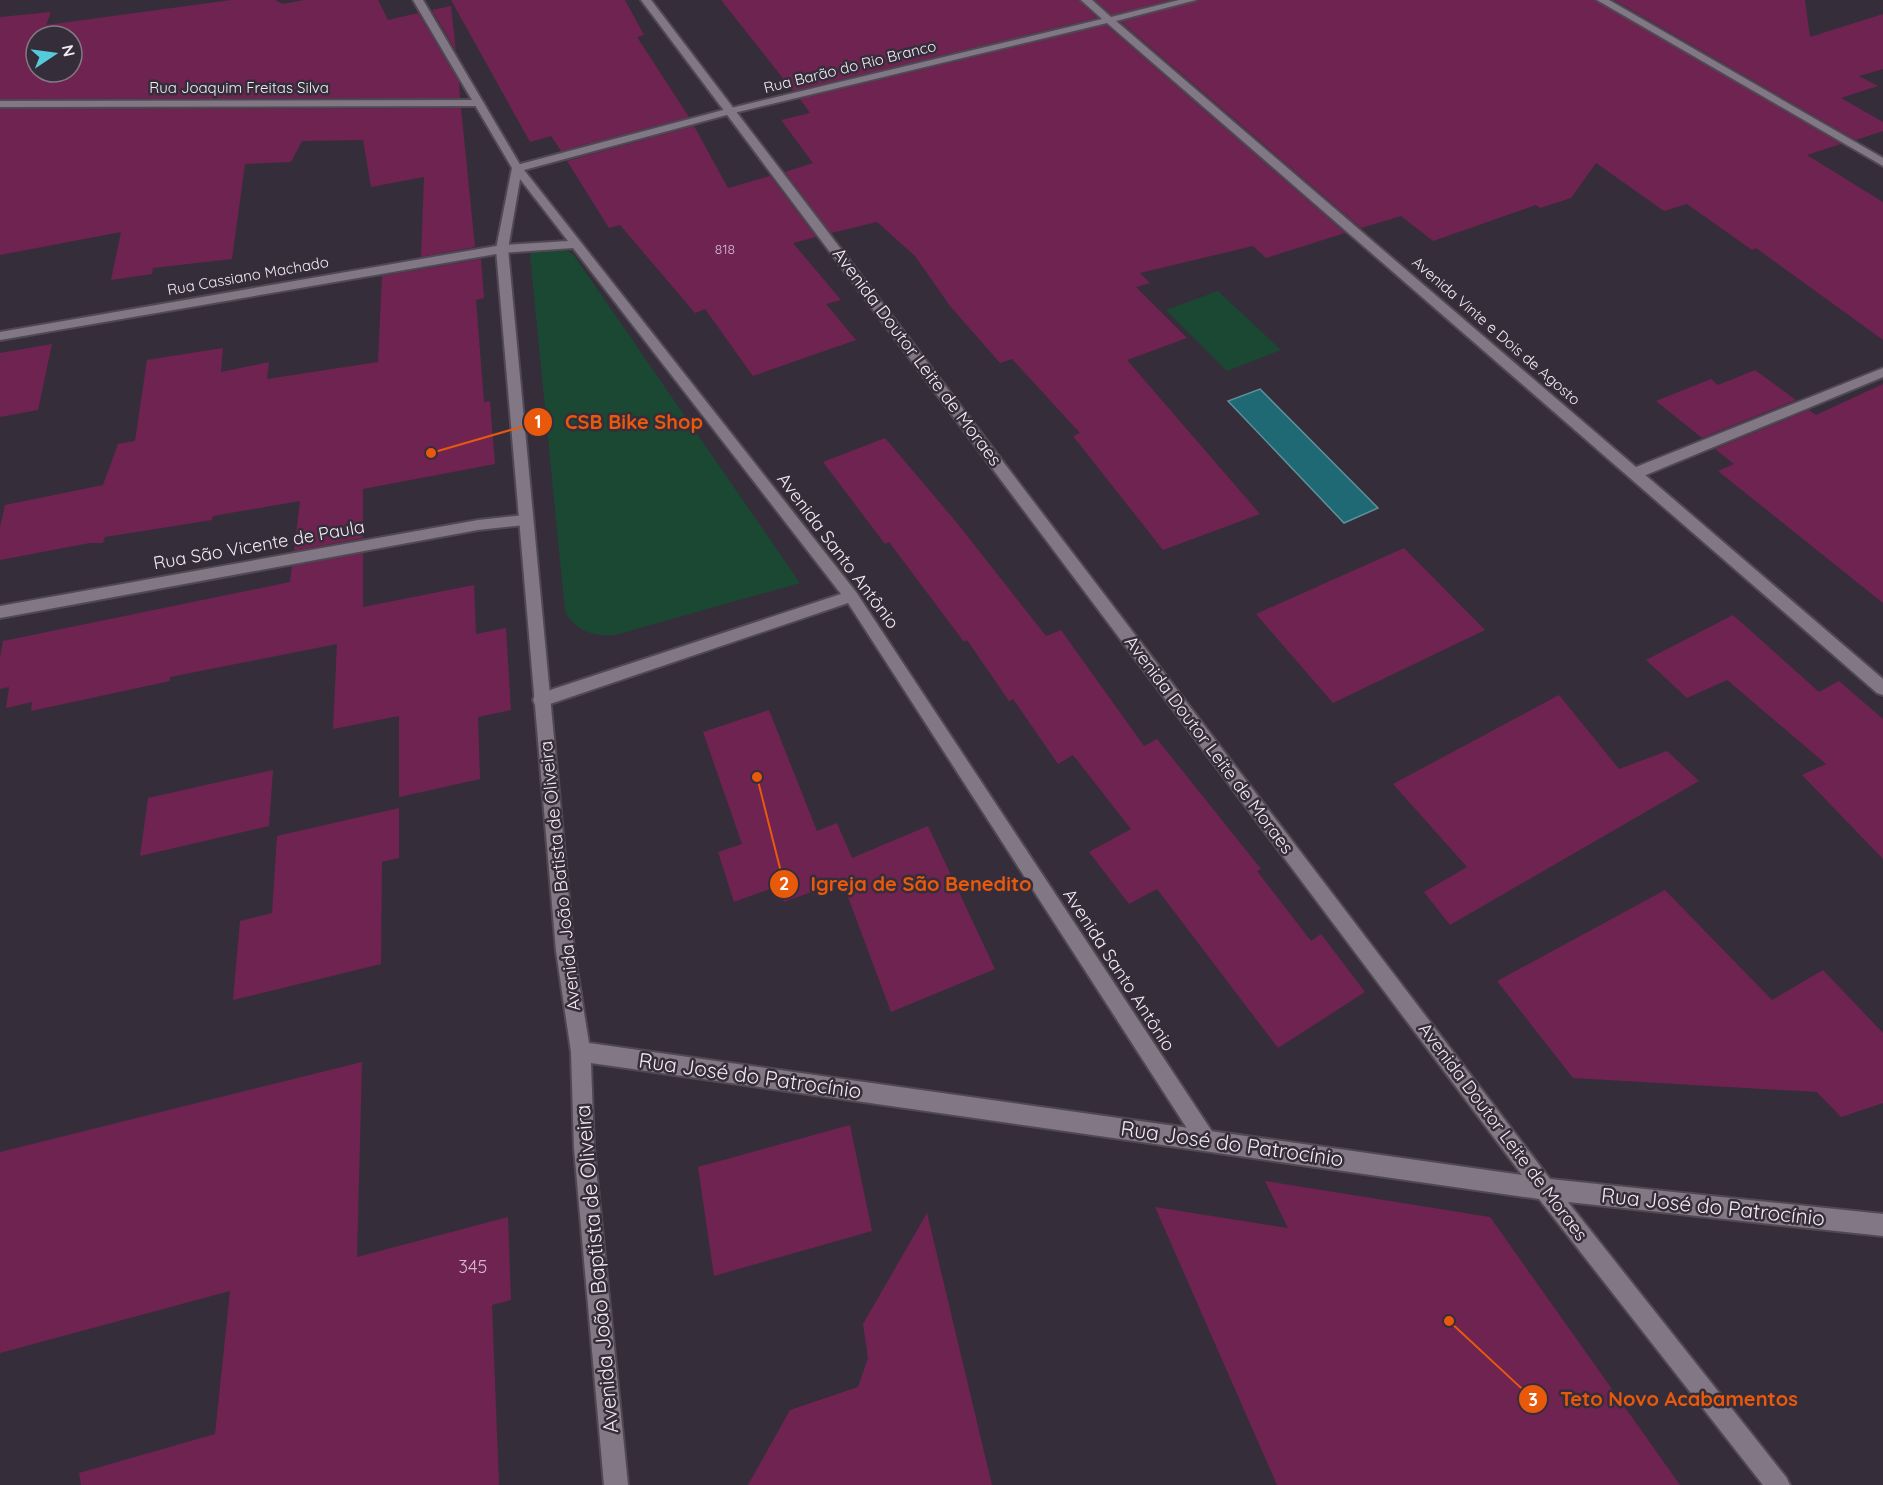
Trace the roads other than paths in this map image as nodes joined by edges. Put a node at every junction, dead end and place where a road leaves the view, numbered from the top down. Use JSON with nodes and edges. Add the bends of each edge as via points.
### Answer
{"nodes":[{"id":1,"x":418,"y":0,"type":"edge"},
{"id":2,"x":646,"y":0,"type":"edge"},
{"id":3,"x":1086,"y":0,"type":"edge"},
{"id":4,"x":1191,"y":0,"type":"edge"},
{"id":5,"x":1602,"y":0,"type":"edge"},
{"id":6,"x":1109,"y":20,"type":"junction"},
{"id":7,"x":478,"y":103,"type":"junction"},
{"id":8,"x":0,"y":104,"type":"edge"},
{"id":9,"x":731,"y":111,"type":"junction"},
{"id":10,"x":1883,"y":163,"type":"edge"},
{"id":11,"x":517,"y":168,"type":"junction"},
{"id":12,"x":577,"y":244,"type":"junction"},
{"id":13,"x":502,"y":249,"type":"junction"},
{"id":14,"x":0,"y":336,"type":"edge"},
{"id":15,"x":1883,"y":372,"type":"edge"},
{"id":16,"x":1636,"y":473,"type":"junction"},
{"id":17,"x":525,"y":520,"type":"junction"},
{"id":18,"x":851,"y":596,"type":"junction"},
{"id":19,"x":0,"y":612,"type":"edge"},
{"id":20,"x":1883,"y":688,"type":"edge"},
{"id":21,"x":541,"y":700,"type":"junction"},
{"id":22,"x":582,"y":1052,"type":"junction"},
{"id":23,"x":1206,"y":1140,"type":"junction"},
{"id":24,"x":1545,"y":1189,"type":"junction"},
{"id":25,"x":1883,"y":1226,"type":"edge"},
{"id":26,"x":616,"y":1485,"type":"edge"},
{"id":27,"x":1778,"y":1485,"type":"edge"}],
"edges":[{"from":1,"to":7,"type":"street","name":"Avenida Santo Antônio"},
{"from":2,"to":9,"type":"street","name":"Avenida Doutor Leite de Moraes"},
{"from":3,"to":6,"type":"street","name":"Avenida Vinte e Dois de Agosto"},
{"from":4,"to":6,"type":"street","name":"Rua Barão do Rio Branco"},
{"from":5,"to":10,"type":"street"},
{"from":6,"to":9,"type":"street","name":"Rua Barão do Rio Branco"},
{"from":6,"to":16,"type":"street","name":"Avenida Vinte e Dois de Agosto"},
{"from":7,"to":8,"type":"street","name":"Rua Joaquim Freitas Silva"},
{"from":7,"to":11,"type":"street","name":"Avenida Santo Antônio"},
{"from":9,"to":11,"type":"street","name":"Rua Barão do Rio Branco"},
{"from":9,"to":24,"type":"street","name":"Avenida Doutor Leite de Moraes"},
{"from":11,"to":12,"type":"street","name":"Avenida Santo Antônio"},
{"from":11,"to":13,"type":"street","name":"Avenida João Batista de Oliveira"},
{"from":12,"to":13,"type":"street","name":"Rua Cassiano Machado"},
{"from":12,"to":18,"type":"street","name":"Avenida Santo Antônio"},
{"from":13,"to":14,"type":"street","name":"Rua Cassiano Machado"},
{"from":13,"to":17,"type":"street","name":"Avenida João Batista de Oliveira"},
{"from":15,"to":16,"type":"street"},
{"from":16,"to":20,"type":"street","name":"Avenida Vinte e Dois de Agosto"},
{"from":17,"to":19,"type":"street","name":"Rua São Vicente de Paula","via":[[478,525]]},
{"from":17,"to":21,"type":"street","name":"Avenida João Batista de Oliveira"},
{"from":18,"to":21,"type":"street"},
{"from":18,"to":23,"type":"street","name":"Avenida Santo Antônio"},
{"from":21,"to":22,"type":"street","name":"Avenida João Batista de Oliveira","via":[[566,951]]},
{"from":22,"to":23,"type":"street","name":"Rua José do Patrocínio"},
{"from":22,"to":26,"type":"street","name":"Avenida João Baptista de Oliveira","via":[[584,1148]]},
{"from":23,"to":24,"type":"street","name":"Rua José do Patrocínio"},
{"from":24,"to":25,"type":"street","name":"Rua José do Patrocínio"},
{"from":24,"to":27,"type":"street","name":"Avenida Doutor Leite de Moraes"}]}
